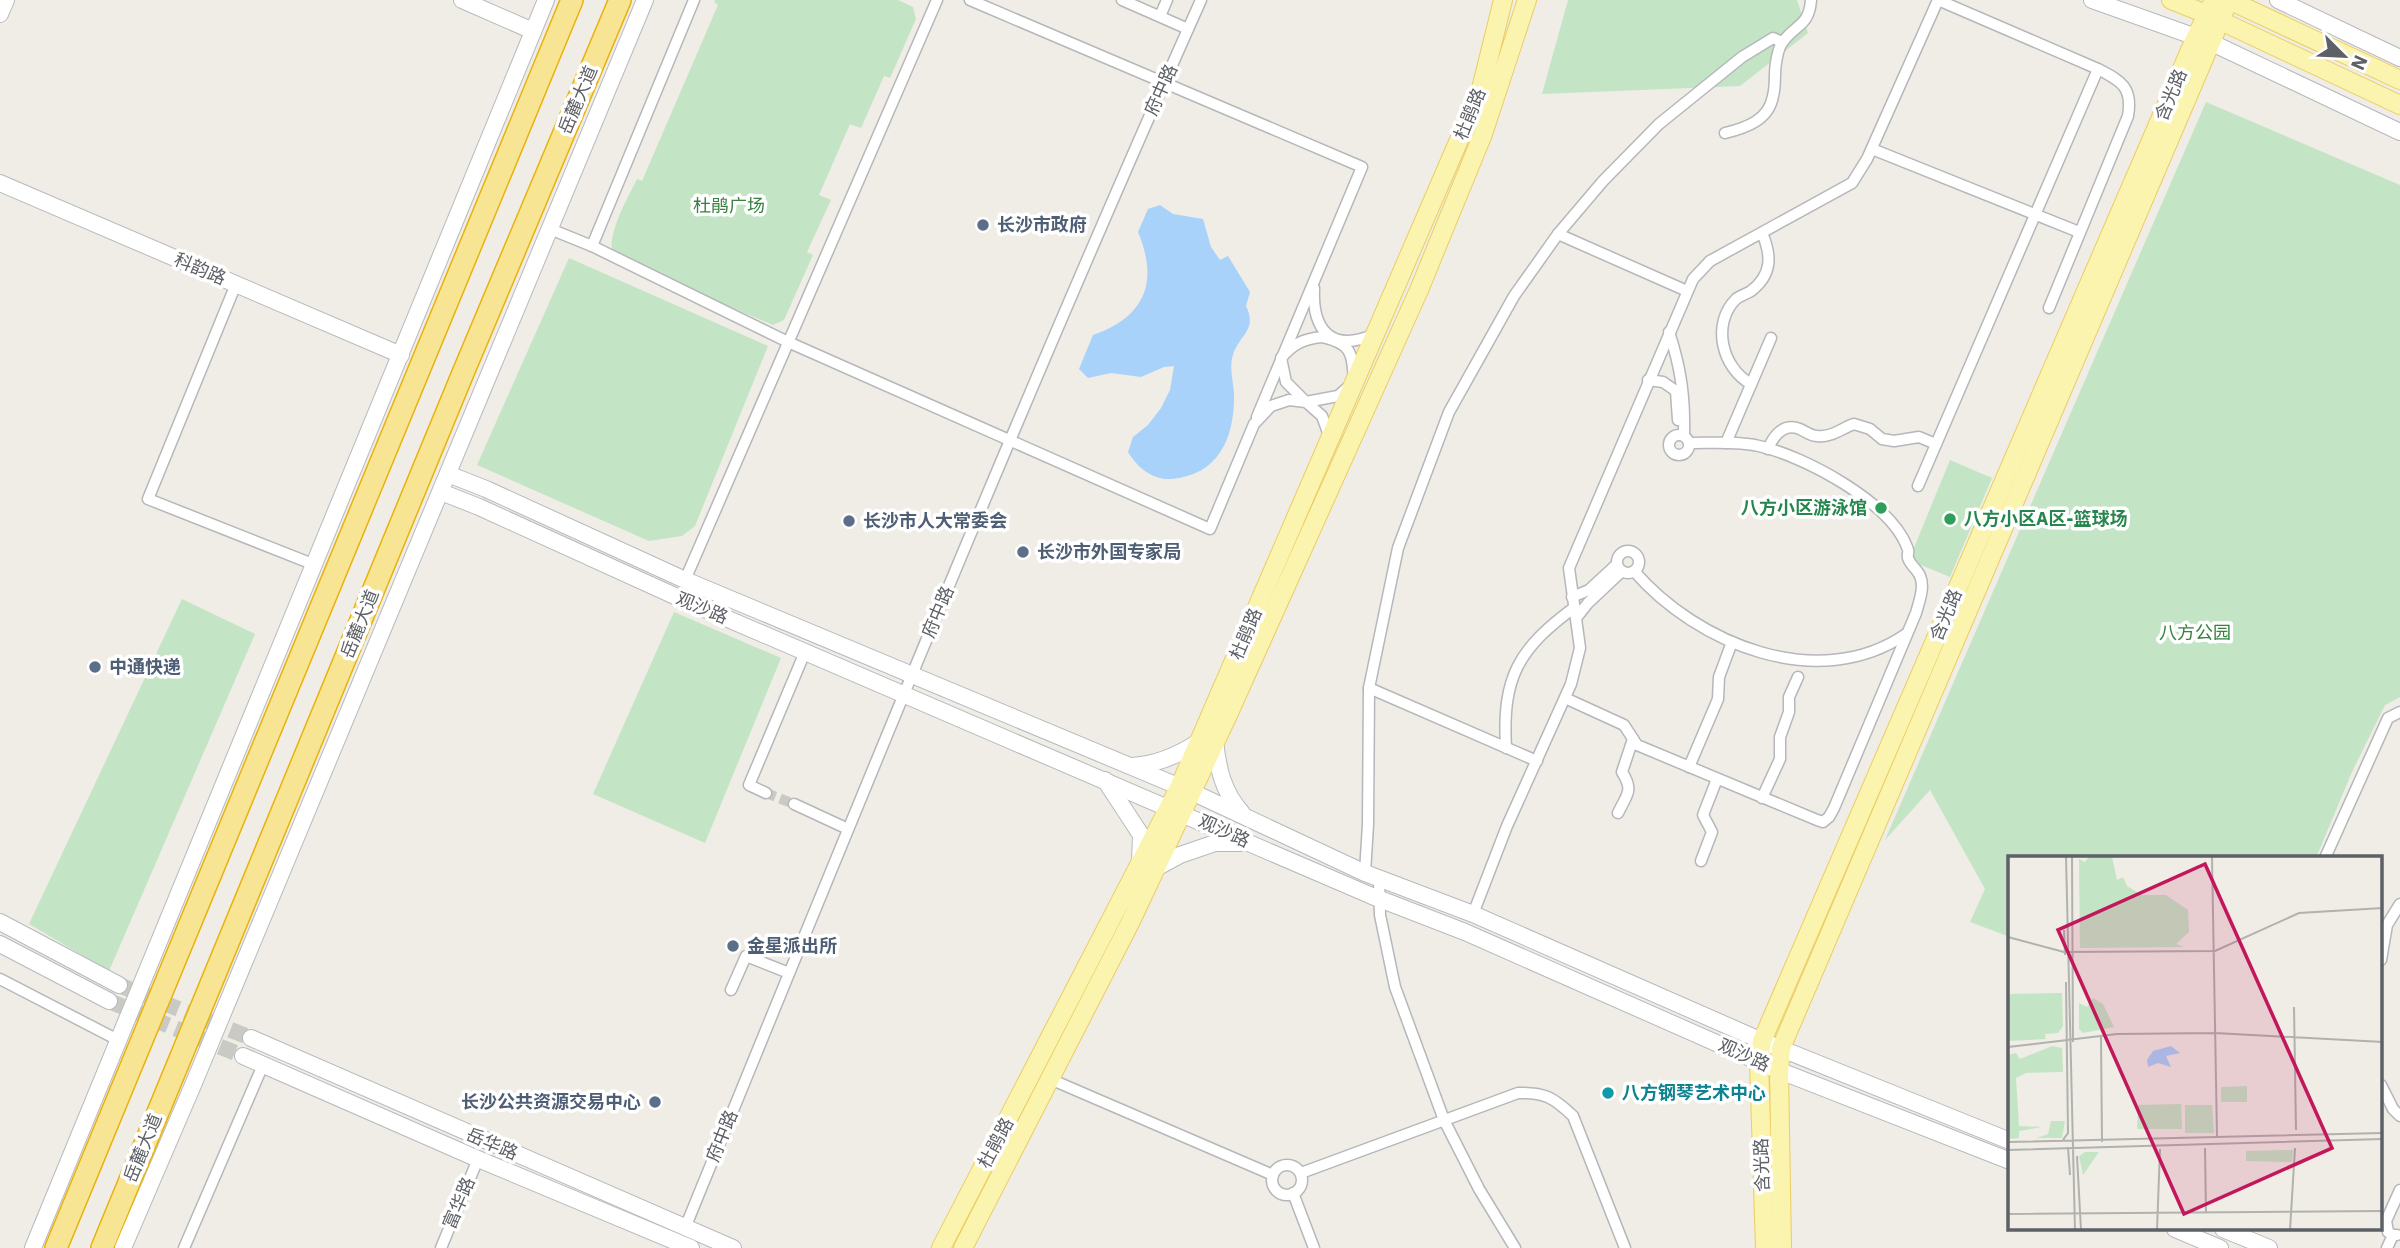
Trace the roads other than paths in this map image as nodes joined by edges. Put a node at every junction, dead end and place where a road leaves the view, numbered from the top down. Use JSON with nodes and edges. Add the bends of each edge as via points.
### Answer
{"nodes":[{"id":1,"x":6,"y":0,"type":"edge"},
{"id":2,"x":462,"y":0,"type":"edge"},
{"id":3,"x":546,"y":0,"type":"edge"},
{"id":4,"x":572,"y":0,"type":"edge"},
{"id":5,"x":620,"y":0,"type":"edge"},
{"id":6,"x":645,"y":0,"type":"edge"},
{"id":7,"x":694,"y":0,"type":"edge"},
{"id":8,"x":937,"y":0,"type":"edge"},
{"id":9,"x":970,"y":0,"type":"edge"},
{"id":10,"x":1167,"y":0,"type":"edge"},
{"id":11,"x":1201,"y":0,"type":"edge"},
{"id":12,"x":1503,"y":0,"type":"edge"},
{"id":13,"x":1527,"y":0,"type":"edge"},
{"id":14,"x":1811,"y":0,"type":"edge"},
{"id":15,"x":1938,"y":0,"type":"edge"},
{"id":16,"x":2092,"y":0,"type":"edge"},
{"id":17,"x":2171,"y":0,"type":"edge"},
{"id":18,"x":2229,"y":0,"type":"edge"},
{"id":19,"x":2278,"y":0,"type":"edge"},
{"id":20,"x":1127,"y":1,"type":"edge"},
{"id":21,"x":2213,"y":11,"type":"edge"},
{"id":22,"x":0,"y":13,"type":"edge"},
{"id":23,"x":1160,"y":16,"type":"junction"},
{"id":24,"x":1188,"y":29,"type":"junction"},
{"id":25,"x":533,"y":31,"type":"junction"},
{"id":26,"x":2204,"y":39,"type":"junction"},
{"id":27,"x":1782,"y":42,"type":"junction"},
{"id":28,"x":2400,"y":58,"type":"edge"},
{"id":29,"x":2098,"y":69,"type":"junction"},
{"id":30,"x":2400,"y":80,"type":"edge"},
{"id":31,"x":1164,"y":83,"type":"junction"},
{"id":32,"x":2400,"y":105,"type":"edge"},
{"id":33,"x":2400,"y":132,"type":"edge"},
{"id":34,"x":1725,"y":133,"type":"dead end"},
{"id":35,"x":1872,"y":149,"type":"junction"},
{"id":36,"x":0,"y":183,"type":"edge"},
{"id":37,"x":2034,"y":215,"type":"junction"},
{"id":38,"x":550,"y":229,"type":"junction"},
{"id":39,"x":2079,"y":232,"type":"junction"},
{"id":40,"x":1762,"y":233,"type":"junction"},
{"id":41,"x":1558,"y":234,"type":"junction"},
{"id":42,"x":592,"y":246,"type":"junction"},
{"id":43,"x":1314,"y":279,"type":"junction"},
{"id":44,"x":236,"y":284,"type":"junction"},
{"id":45,"x":1687,"y":291,"type":"junction"},
{"id":46,"x":2049,"y":309,"type":"dead end"},
{"id":47,"x":1669,"y":332,"type":"junction"},
{"id":48,"x":1375,"y":334,"type":"junction"},
{"id":49,"x":1771,"y":338,"type":"dead end"},
{"id":50,"x":788,"y":342,"type":"junction"},
{"id":51,"x":1341,"y":342,"type":"junction"},
{"id":52,"x":401,"y":355,"type":"junction"},
{"id":53,"x":1281,"y":358,"type":"junction"},
{"id":54,"x":1648,"y":380,"type":"junction"},
{"id":55,"x":1354,"y":382,"type":"junction"},
{"id":56,"x":1751,"y":384,"type":"junction"},
{"id":57,"x":1306,"y":402,"type":"junction"},
{"id":58,"x":1254,"y":424,"type":"junction"},
{"id":59,"x":1684,"y":438,"type":"junction"},
{"id":60,"x":1331,"y":439,"type":"junction"},
{"id":61,"x":1010,"y":440,"type":"junction"},
{"id":62,"x":1726,"y":443,"type":"junction"},
{"id":63,"x":1936,"y":444,"type":"junction"},
{"id":64,"x":1768,"y":449,"type":"junction"},
{"id":65,"x":448,"y":474,"type":"junction"},
{"id":66,"x":1918,"y":486,"type":"dead end"},
{"id":67,"x":441,"y":492,"type":"junction"},
{"id":68,"x":315,"y":565,"type":"junction"},
{"id":69,"x":1624,"y":569,"type":"junction"},
{"id":70,"x":685,"y":580,"type":"junction"},
{"id":71,"x":1575,"y":607,"type":"junction"},
{"id":72,"x":1906,"y":635,"type":"junction"},
{"id":73,"x":1732,"y":642,"type":"junction"},
{"id":74,"x":805,"y":652,"type":"junction"},
{"id":75,"x":911,"y":676,"type":"junction"},
{"id":76,"x":1798,"y":677,"type":"dead end"},
{"id":77,"x":1369,"y":688,"type":"junction"},
{"id":78,"x":903,"y":694,"type":"junction"},
{"id":79,"x":1565,"y":698,"type":"junction"},
{"id":80,"x":2400,"y":712,"type":"edge"},
{"id":81,"x":1633,"y":740,"type":"junction"},
{"id":82,"x":1208,"y":741,"type":"junction"},
{"id":83,"x":1506,"y":748,"type":"junction"},
{"id":84,"x":1537,"y":761,"type":"junction"},
{"id":85,"x":1126,"y":766,"type":"junction"},
{"id":86,"x":1689,"y":768,"type":"junction"},
{"id":87,"x":1717,"y":779,"type":"junction"},
{"id":88,"x":1105,"y":780,"type":"junction"},
{"id":89,"x":1185,"y":790,"type":"junction"},
{"id":90,"x":766,"y":793,"type":"tunnel mouth"},
{"id":91,"x":1762,"y":798,"type":"junction"},
{"id":92,"x":794,"y":804,"type":"tunnel mouth"},
{"id":93,"x":1176,"y":811,"type":"junction"},
{"id":94,"x":1618,"y":813,"type":"dead end"},
{"id":95,"x":1246,"y":817,"type":"junction"},
{"id":96,"x":848,"y":829,"type":"junction"},
{"id":97,"x":1249,"y":842,"type":"junction"},
{"id":98,"x":2326,"y":856,"type":"edge"},
{"id":99,"x":1701,"y":861,"type":"dead end"},
{"id":100,"x":1156,"y":868,"type":"junction"},
{"id":101,"x":1138,"y":870,"type":"junction"},
{"id":102,"x":1372,"y":876,"type":"junction"},
{"id":103,"x":1380,"y":899,"type":"junction"},
{"id":104,"x":2400,"y":904,"type":"edge"},
{"id":105,"x":1473,"y":914,"type":"junction"},
{"id":106,"x":0,"y":922,"type":"edge"},
{"id":107,"x":0,"y":944,"type":"edge"},
{"id":108,"x":2382,"y":954,"type":"edge"},
{"id":109,"x":789,"y":973,"type":"junction"},
{"id":110,"x":0,"y":979,"type":"edge"},
{"id":111,"x":119,"y":985,"type":"tunnel mouth"},
{"id":112,"x":731,"y":990,"type":"dead end"},
{"id":113,"x":109,"y":1001,"type":"tunnel mouth"},
{"id":114,"x":251,"y":1038,"type":"tunnel mouth"},
{"id":115,"x":118,"y":1041,"type":"junction"},
{"id":116,"x":1762,"y":1041,"type":"junction"},
{"id":117,"x":1781,"y":1048,"type":"junction"},
{"id":118,"x":243,"y":1056,"type":"tunnel mouth"},
{"id":119,"x":1759,"y":1062,"type":"junction"},
{"id":120,"x":263,"y":1065,"type":"junction"},
{"id":121,"x":1779,"y":1070,"type":"junction"},
{"id":122,"x":1050,"y":1079,"type":"junction"},
{"id":123,"x":2382,"y":1087,"type":"edge"},
{"id":124,"x":2400,"y":1116,"type":"edge"},
{"id":125,"x":1444,"y":1121,"type":"junction"},
{"id":126,"x":2008,"y":1141,"type":"edge"},
{"id":127,"x":478,"y":1159,"type":"junction"},
{"id":128,"x":2008,"y":1160,"type":"edge"},
{"id":129,"x":1301,"y":1173,"type":"junction"},
{"id":130,"x":1273,"y":1175,"type":"junction"},
{"id":131,"x":2400,"y":1190,"type":"edge"},
{"id":132,"x":1293,"y":1193,"type":"junction"},
{"id":133,"x":2177,"y":1230,"type":"edge"},
{"id":134,"x":2225,"y":1230,"type":"edge"},
{"id":135,"x":2396,"y":1235,"type":"edge"},
{"id":136,"x":683,"y":1241,"type":"edge"},
{"id":137,"x":33,"y":1248,"type":"edge"},
{"id":138,"x":56,"y":1248,"type":"edge"},
{"id":139,"x":102,"y":1248,"type":"edge"},
{"id":140,"x":122,"y":1248,"type":"edge"},
{"id":141,"x":184,"y":1248,"type":"edge"},
{"id":142,"x":441,"y":1248,"type":"edge"},
{"id":143,"x":733,"y":1248,"type":"edge"},
{"id":144,"x":941,"y":1248,"type":"edge"},
{"id":145,"x":963,"y":1248,"type":"edge"},
{"id":146,"x":1314,"y":1248,"type":"edge"},
{"id":147,"x":1516,"y":1248,"type":"edge"},
{"id":148,"x":1625,"y":1248,"type":"edge"},
{"id":149,"x":1765,"y":1248,"type":"edge"},
{"id":150,"x":1782,"y":1248,"type":"edge"},
{"id":151,"x":2220,"y":1248,"type":"edge"},
{"id":152,"x":2269,"y":1248,"type":"edge"},
{"id":153,"x":2387,"y":1248,"type":"edge"}],
"edges":[{"from":1,"to":22,"type":"street"},
{"from":2,"to":25,"type":"street"},
{"from":3,"to":25,"type":"street"},
{"from":4,"to":138,"type":"highway"},
{"from":5,"to":139,"type":"highway","name":"岳麓大道"},
{"from":6,"to":38,"type":"street"},
{"from":7,"to":42,"type":"street"},
{"from":8,"to":50,"type":"street"},
{"from":9,"to":31,"type":"street"},
{"from":10,"to":23,"type":"street"},
{"from":11,"to":24,"type":"street","name":"府中路"},
{"from":12,"to":48,"type":"main road","name":"杜鹃路","via":[[1481,89]]},
{"from":13,"to":82,"type":"main road","name":"杜鹃路","via":[[1483,134],[1424,278]]},
{"from":14,"to":27,"type":"street","via":[[1805,22]]},
{"from":15,"to":29,"type":"street"},
{"from":15,"to":35,"type":"street"},
{"from":16,"to":26,"type":"street"},
{"from":17,"to":21,"type":"main road"},
{"from":18,"to":21,"type":"main road","name":"含光路"},
{"from":18,"to":30,"type":"main road"},
{"from":19,"to":28,"type":"street"},
{"from":20,"to":23,"type":"street"},
{"from":21,"to":26,"type":"main road","name":"含光路"},
{"from":21,"to":32,"type":"main road"},
{"from":23,"to":24,"type":"street"},
{"from":24,"to":31,"type":"street","name":"府中路"},
{"from":25,"to":52,"type":"street"},
{"from":26,"to":33,"type":"street"},
{"from":26,"to":116,"type":"main road","name":"含光路"},
{"from":26,"to":117,"type":"main road","name":"含光路"},
{"from":27,"to":34,"type":"street","via":[[1766,112],[1744,129]]},
{"from":27,"to":41,"type":"street","via":[[1773,38],[1742,57],[1659,124]]},
{"from":29,"to":37,"type":"street"},
{"from":29,"to":39,"type":"street","via":[[2125,87],[2130,102]]},
{"from":31,"to":43,"type":"street","via":[[1362,167]]},
{"from":31,"to":61,"type":"street","name":"府中路"},
{"from":35,"to":37,"type":"street"},
{"from":35,"to":40,"type":"street","via":[[1852,183]]},
{"from":36,"to":44,"type":"street","name":"科韵路"},
{"from":37,"to":39,"type":"street"},
{"from":37,"to":63,"type":"street"},
{"from":38,"to":42,"type":"street"},
{"from":38,"to":65,"type":"street"},
{"from":39,"to":46,"type":"street"},
{"from":40,"to":45,"type":"street","via":[[1710,261]]},
{"from":40,"to":56,"type":"street","via":[[1770,251],[1768,267],[1762,280],[1736,300],[1723,326],[1724,353],[1731,369]]},
{"from":41,"to":45,"type":"street"},
{"from":41,"to":77,"type":"street","via":[[1514,296],[1449,412],[1398,548]]},
{"from":42,"to":50,"type":"street"},
{"from":43,"to":51,"type":"street","via":[[1315,316],[1326,333]]},
{"from":43,"to":53,"type":"street"},
{"from":44,"to":52,"type":"street","name":"科韵路"},
{"from":44,"to":68,"type":"street","via":[[148,499]]},
{"from":45,"to":47,"type":"street"},
{"from":47,"to":54,"type":"street"},
{"from":47,"to":59,"type":"street","via":[[1684,392]]},
{"from":48,"to":51,"type":"street","via":[[1358,342]]},
{"from":48,"to":55,"type":"main road","name":"杜鹃路"},
{"from":49,"to":56,"type":"street"},
{"from":50,"to":61,"type":"street"},
{"from":50,"to":70,"type":"street"},
{"from":51,"to":53,"type":"street","via":[[1306,339],[1291,346]]},
{"from":51,"to":55,"type":"street","via":[[1352,354]]},
{"from":52,"to":68,"type":"street"},
{"from":53,"to":57,"type":"street","via":[[1286,382]]},
{"from":53,"to":58,"type":"street"},
{"from":54,"to":59,"type":"street","via":[[1663,382],[1676,391]]},
{"from":54,"to":71,"type":"street","via":[[1569,568]]},
{"from":55,"to":57,"type":"street","via":[[1338,396]]},
{"from":55,"to":60,"type":"main road","name":"杜鹃路"},
{"from":56,"to":62,"type":"street"},
{"from":57,"to":58,"type":"street","via":[[1289,400],[1271,406]]},
{"from":57,"to":60,"type":"street","via":[[1322,416]]},
{"from":58,"to":61,"type":"street","via":[[1210,530]]},
{"from":59,"to":62,"type":"street"},
{"from":60,"to":82,"type":"main road","name":"杜鹃路"},
{"from":61,"to":75,"type":"street","name":"府中路"},
{"from":62,"to":64,"type":"street"},
{"from":63,"to":64,"type":"street","via":[[1919,437],[1882,439],[1854,424],[1816,437],[1795,427],[1784,428]]},
{"from":63,"to":66,"type":"street"},
{"from":64,"to":72,"type":"street","via":[[1835,477],[1896,528],[1921,577],[1916,613]]},
{"from":65,"to":67,"type":"street"},
{"from":65,"to":70,"type":"street","name":"观沙路"},
{"from":67,"to":74,"type":"street","name":"观沙路"},
{"from":67,"to":140,"type":"street"},
{"from":68,"to":115,"type":"street"},
{"from":69,"to":71,"type":"street","via":[[1588,603]]},
{"from":69,"to":71,"type":"street","via":[[1609,573]]},
{"from":69,"to":73,"type":"street","via":[[1675,610]]},
{"from":70,"to":75,"type":"street","name":"观沙路"},
{"from":71,"to":79,"type":"street","via":[[1580,648]]},
{"from":71,"to":83,"type":"street","via":[[1524,653],[1505,706]]},
{"from":72,"to":73,"type":"street","via":[[1863,657],[1813,661],[1770,655]]},
{"from":72,"to":91,"type":"street","via":[[1829,817],[1823,822]]},
{"from":73,"to":86,"type":"street","via":[[1719,677],[1718,699]]},
{"from":74,"to":78,"type":"street","name":"观沙路"},
{"from":74,"to":90,"type":"street","via":[[749,785]]},
{"from":75,"to":78,"type":"street","name":"府中路"},
{"from":75,"to":85,"type":"street","name":"观沙路"},
{"from":76,"to":91,"type":"street","via":[[1780,737],[1780,759]]},
{"from":77,"to":83,"type":"street"},
{"from":77,"to":102,"type":"street"},
{"from":78,"to":88,"type":"street","name":"观沙路"},
{"from":78,"to":96,"type":"street","name":"府中路"},
{"from":79,"to":81,"type":"street","via":[[1624,725]]},
{"from":79,"to":84,"type":"street"},
{"from":80,"to":98,"type":"street","via":[[2388,718]]},
{"from":81,"to":86,"type":"street"},
{"from":81,"to":94,"type":"street","via":[[1622,772],[1630,788]]},
{"from":82,"to":85,"type":"street","via":[[1161,761]]},
{"from":82,"to":89,"type":"main road","name":"杜鹃路"},
{"from":82,"to":95,"type":"street","via":[[1229,799]]},
{"from":83,"to":84,"type":"street"},
{"from":84,"to":105,"type":"street"},
{"from":85,"to":89,"type":"street","name":"观沙路"},
{"from":86,"to":87,"type":"street"},
{"from":87,"to":91,"type":"street"},
{"from":87,"to":99,"type":"street","via":[[1703,815],[1712,832]]},
{"from":88,"to":93,"type":"street","name":"观沙路"},
{"from":88,"to":101,"type":"street","via":[[1141,835]]},
{"from":89,"to":93,"type":"main road","name":"杜鹃路"},
{"from":89,"to":95,"type":"street","name":"观沙路"},
{"from":92,"to":96,"type":"street"},
{"from":93,"to":97,"type":"street","name":"观沙路"},
{"from":93,"to":100,"type":"main road","name":"杜鹃路"},
{"from":93,"to":101,"type":"main road","name":"杜鹃路"},
{"from":95,"to":102,"type":"street","name":"观沙路"},
{"from":96,"to":109,"type":"street","name":"府中路"},
{"from":97,"to":100,"type":"street","via":[[1215,843]]},
{"from":97,"to":103,"type":"street","name":"观沙路"},
{"from":100,"to":122,"type":"main road","name":"杜鹃路"},
{"from":101,"to":144,"type":"main road","name":"杜鹃路"},
{"from":102,"to":103,"type":"street"},
{"from":102,"to":105,"type":"street","name":"观沙路"},
{"from":103,"to":119,"type":"street","name":"观沙路"},
{"from":103,"to":125,"type":"street","via":[[1395,987]]},
{"from":104,"to":108,"type":"street","via":[[2387,925]]},
{"from":105,"to":116,"type":"street","name":"观沙路"},
{"from":106,"to":111,"type":"street"},
{"from":107,"to":113,"type":"street"},
{"from":109,"to":112,"type":"street","via":[[746,956]]},
{"from":109,"to":136,"type":"street","name":"府中路"},
{"from":110,"to":115,"type":"street"},
{"from":114,"to":136,"type":"street","name":"岳华路"},
{"from":115,"to":137,"type":"street"},
{"from":116,"to":117,"type":"street","name":"观沙路"},
{"from":116,"to":119,"type":"main road","name":"含光路"},
{"from":117,"to":121,"type":"main road","name":"含光路"},
{"from":117,"to":126,"type":"street","name":"观沙路"},
{"from":118,"to":120,"type":"street","name":"岳华路"},
{"from":119,"to":121,"type":"street","name":"观沙路"},
{"from":119,"to":149,"type":"main road","name":"含光路"},
{"from":120,"to":127,"type":"street","name":"岳华路"},
{"from":120,"to":141,"type":"street"},
{"from":121,"to":128,"type":"street","name":"观沙路"},
{"from":121,"to":150,"type":"main road","name":"含光路"},
{"from":122,"to":130,"type":"street"},
{"from":122,"to":145,"type":"main road","name":"杜鹃路"},
{"from":123,"to":124,"type":"street"},
{"from":125,"to":129,"type":"street"},
{"from":125,"to":147,"type":"street"},
{"from":125,"to":148,"type":"street","via":[[1518,1093],[1541,1092],[1560,1104],[1573,1116]]},
{"from":127,"to":136,"type":"street","name":"岳华路"},
{"from":127,"to":142,"type":"street","name":"富华路"},
{"from":129,"to":130,"type":"street","via":[[1285,1165]]},
{"from":129,"to":132,"type":"street","via":[[1302,1182]]},
{"from":130,"to":132,"type":"street","via":[[1280,1193]]},
{"from":131,"to":135,"type":"street","via":[[2386,1221],[2388,1232]]},
{"from":132,"to":146,"type":"street"},
{"from":133,"to":151,"type":"street"},
{"from":134,"to":152,"type":"street"},
{"from":135,"to":153,"type":"street"},
{"from":136,"to":143,"type":"street","name":"岳华路"}]}
